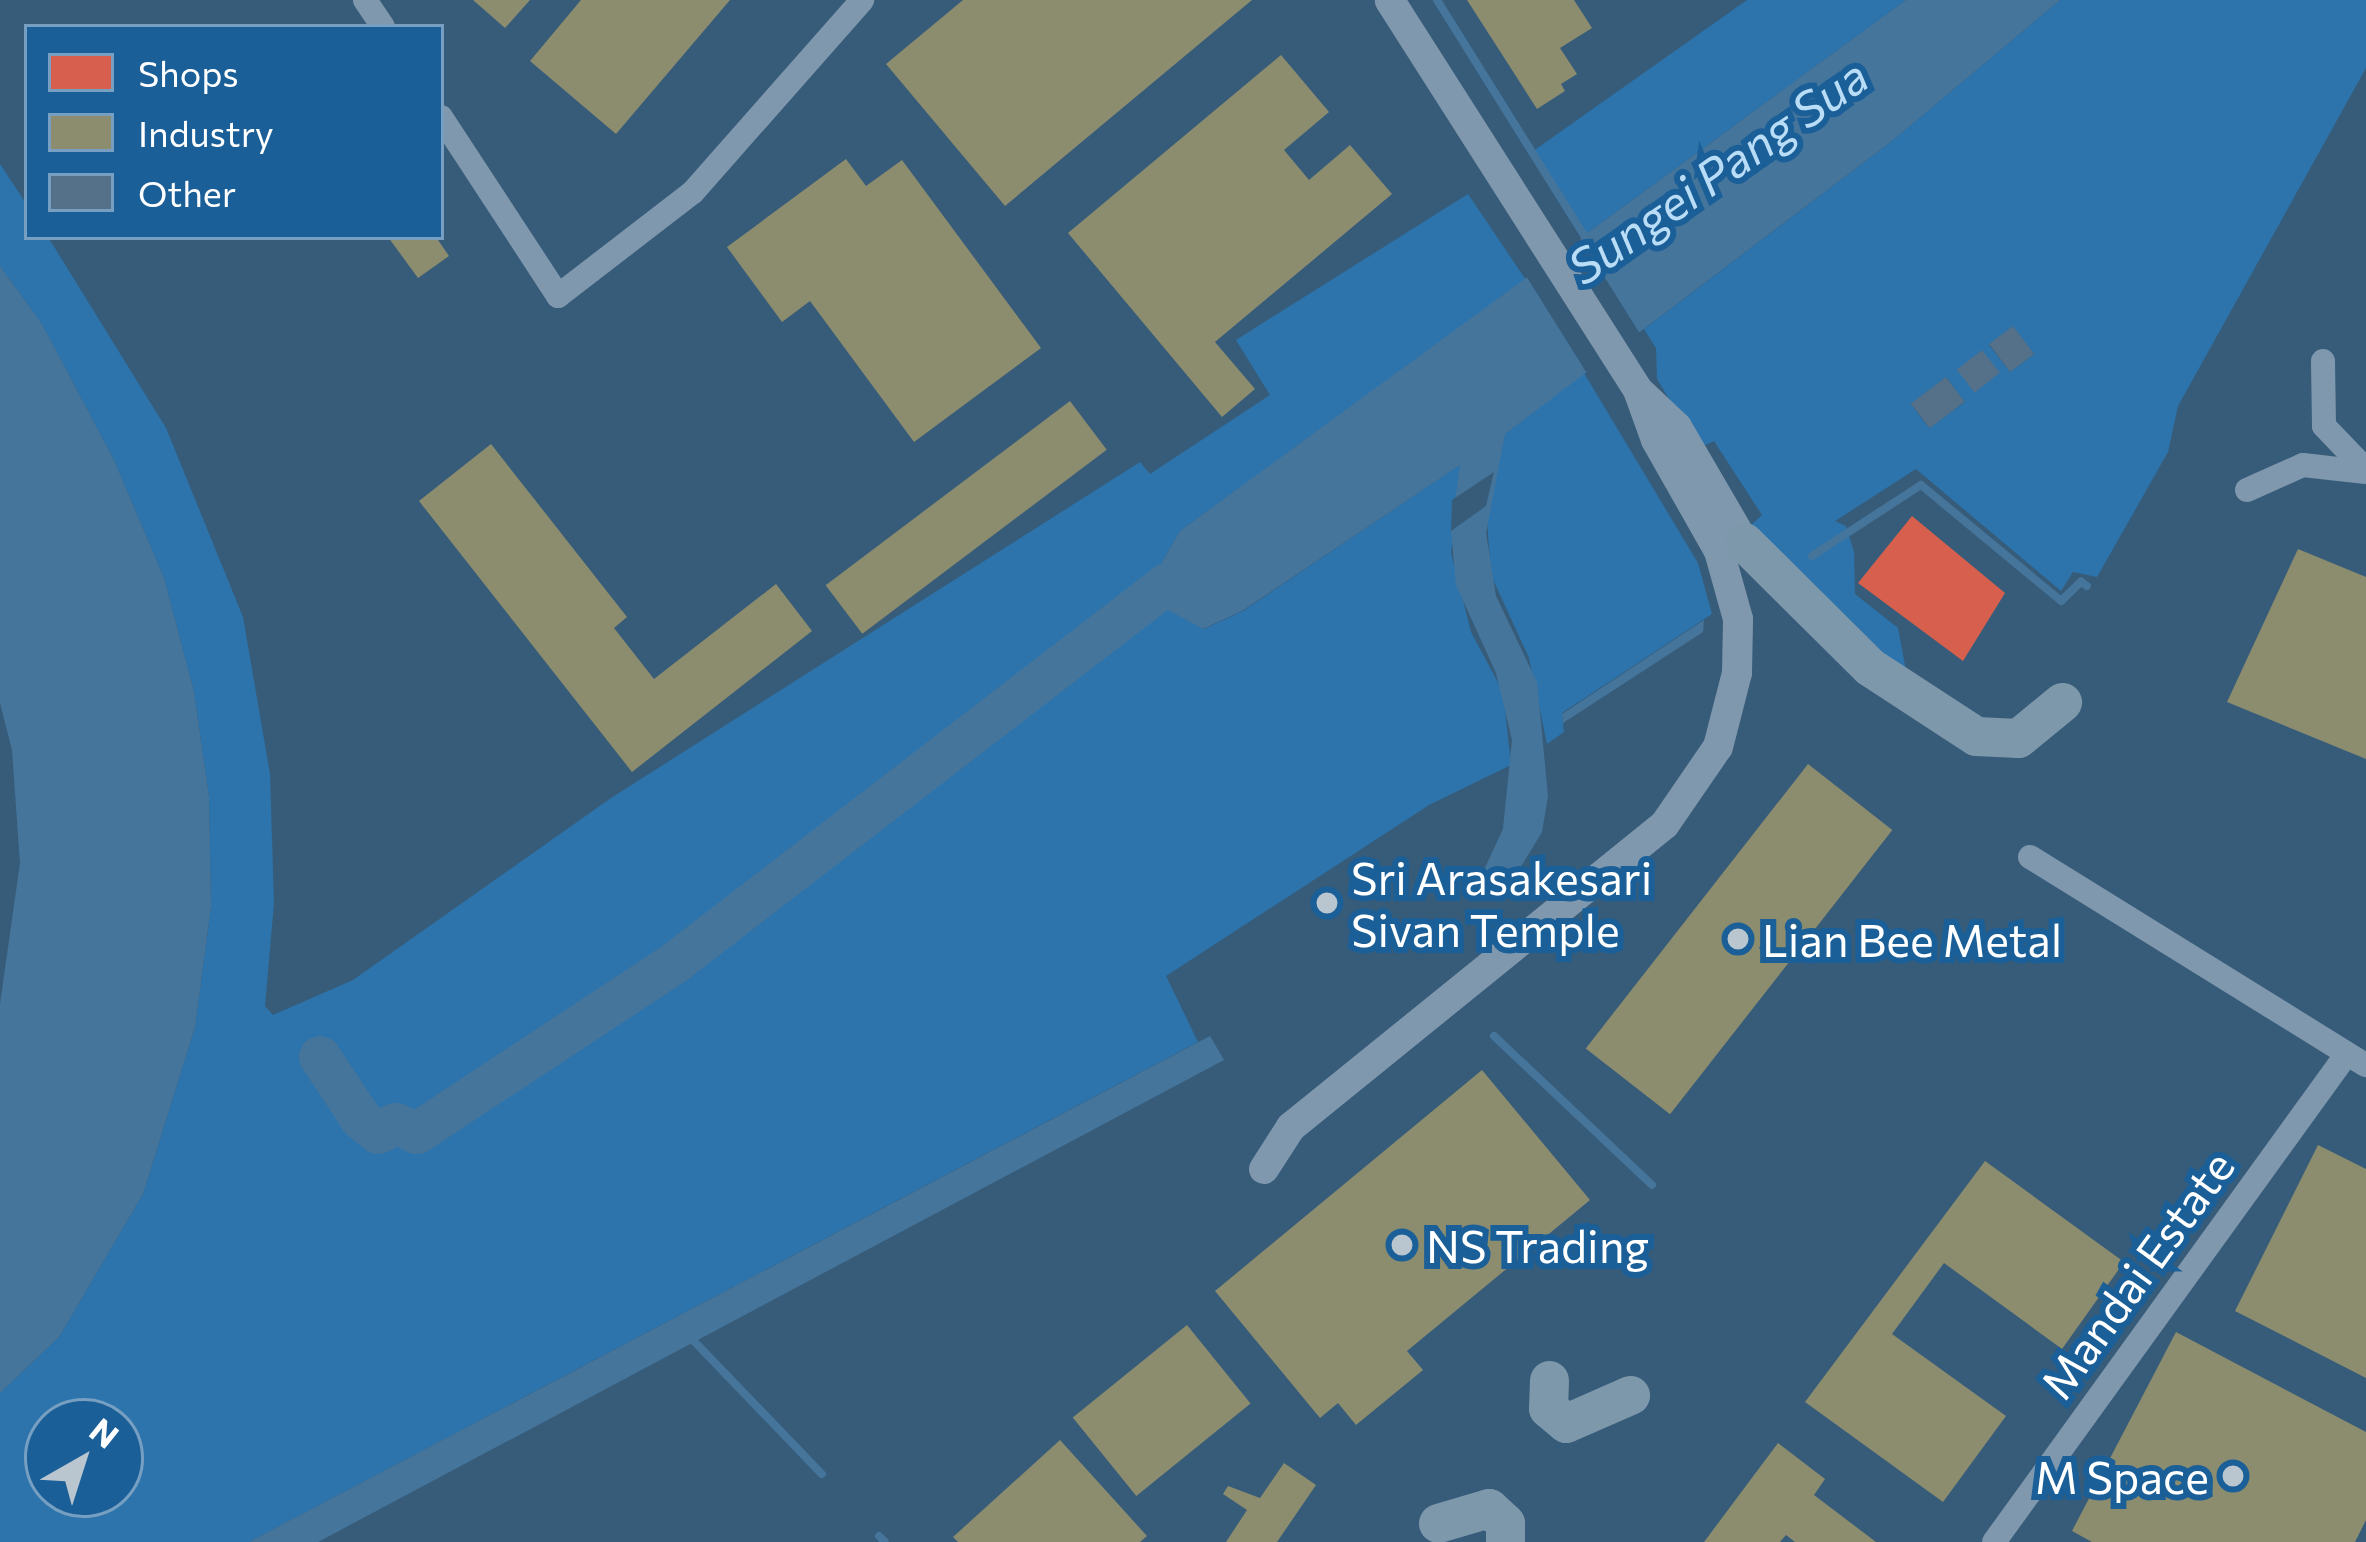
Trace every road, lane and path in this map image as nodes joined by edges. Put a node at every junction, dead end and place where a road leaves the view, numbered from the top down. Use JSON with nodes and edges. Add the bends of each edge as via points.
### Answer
{"nodes":[{"id":1,"x":862,"y":0,"type":"edge"},
{"id":2,"x":1390,"y":0,"type":"edge"},
{"id":3,"x":444,"y":122,"type":"edge"},
{"id":4,"x":2323,"y":361,"type":"dead end"},
{"id":5,"x":1631,"y":379,"type":"junction"},
{"id":6,"x":2366,"y":472,"type":"edge"},
{"id":7,"x":2248,"y":490,"type":"dead end"},
{"id":8,"x":1744,"y":542,"type":"joint"},
{"id":9,"x":2062,"y":702,"type":"dead end"},
{"id":10,"x":2030,"y":857,"type":"dead end"},
{"id":11,"x":2356,"y":1060,"type":"edge"},
{"id":12,"x":1264,"y":1169,"type":"dead end"},
{"id":13,"x":1549,"y":1380,"type":"dead end"},
{"id":14,"x":1630,"y":1395,"type":"dead end"},
{"id":15,"x":1438,"y":1523,"type":"dead end"},
{"id":16,"x":1505,"y":1542,"type":"edge"},
{"id":17,"x":1994,"y":1542,"type":"edge"}],
"edges":[{"from":1,"to":3,"type":"street","via":[[693,192],[558,296]]},
{"from":2,"to":5,"type":"street"},
{"from":4,"to":6,"type":"street","via":[[2324,426]]},
{"from":5,"to":8,"type":"street","via":[[1677,427]]},
{"from":5,"to":12,"type":"street","via":[[1719,550],[1733,596],[1737,673],[1718,747],[1665,824],[1292,1127]]},
{"from":6,"to":7,"type":"street","via":[[2303,465]]},
{"from":8,"to":9,"type":"main road","via":[[1870,668],[1976,736],[2018,737]]},
{"from":10,"to":11,"type":"street","name":"Mandai Estate"},
{"from":11,"to":17,"type":"street","name":"Mandai Estate"},
{"from":13,"to":14,"type":"main road","via":[[1548,1408],[1566,1424]]},
{"from":15,"to":16,"type":"main road","via":[[1476,1505],[1489,1508],[1505,1523]]}]}
